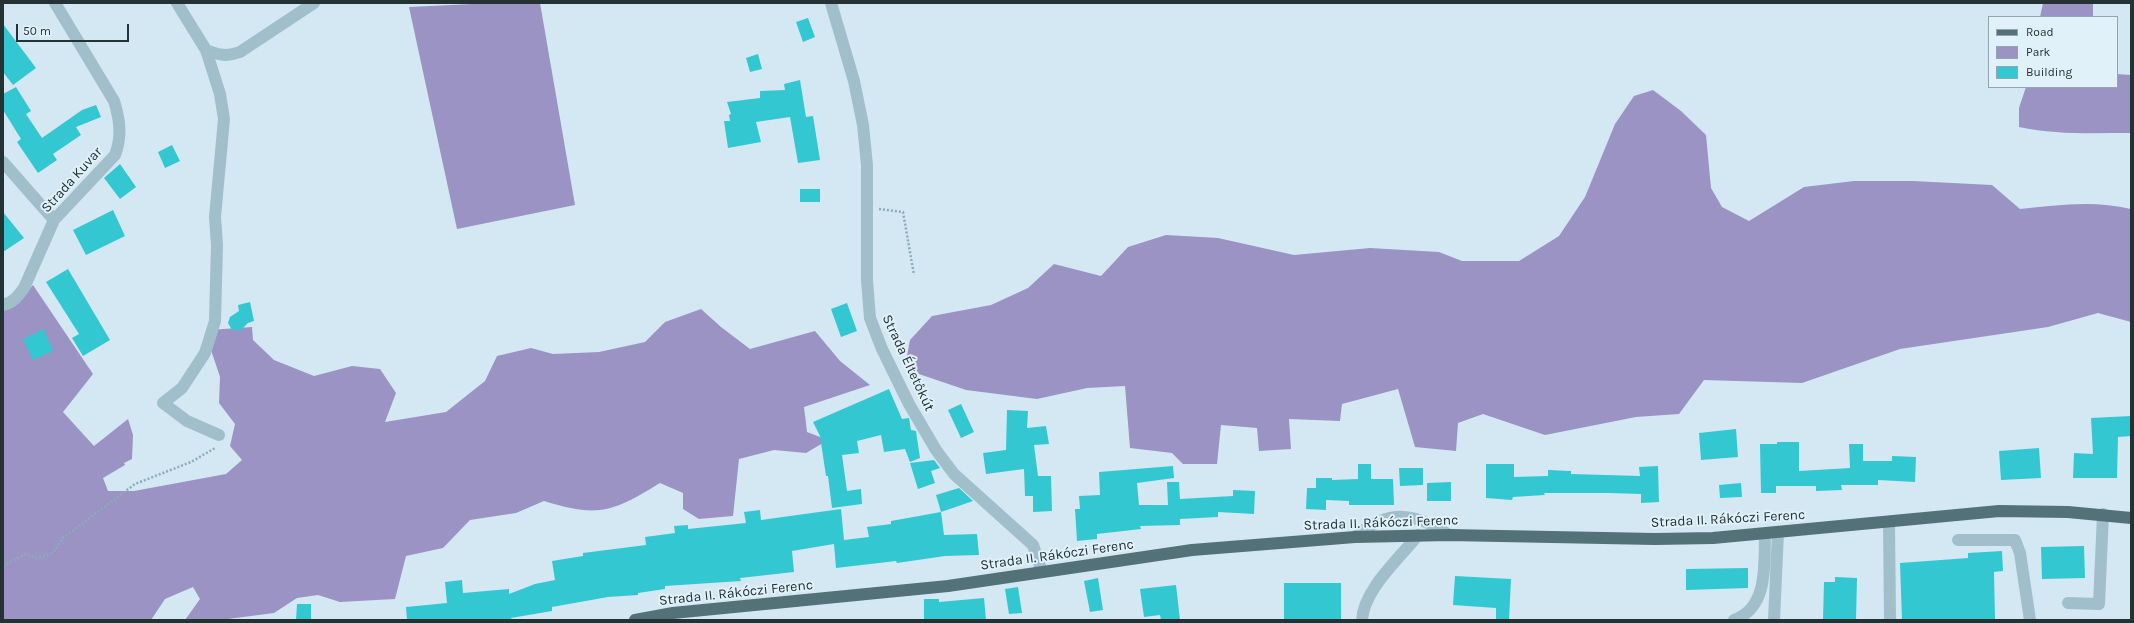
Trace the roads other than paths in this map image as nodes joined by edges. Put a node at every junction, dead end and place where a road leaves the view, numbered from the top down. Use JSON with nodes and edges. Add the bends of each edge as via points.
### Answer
{"nodes":[{"id":1,"x":55,"y":3,"type":"edge"},
{"id":2,"x":177,"y":3,"type":"edge"},
{"id":3,"x":314,"y":3,"type":"edge"},
{"id":4,"x":831,"y":3,"type":"edge"},
{"id":5,"x":206,"y":50,"type":"junction"},
{"id":6,"x":3,"y":162,"type":"edge"},
{"id":7,"x":54,"y":220,"type":"junction"},
{"id":8,"x":3,"y":305,"type":"edge"},
{"id":9,"x":219,"y":435,"type":"road end"},
{"id":10,"x":2103,"y":514,"type":"junction"},
{"id":11,"x":2131,"y":518,"type":"edge"},
{"id":12,"x":1889,"y":522,"type":"junction"},
{"id":13,"x":1778,"y":533,"type":"junction"},
{"id":14,"x":1765,"y":534,"type":"junction"},
{"id":15,"x":1448,"y":535,"type":"junction"},
{"id":16,"x":1355,"y":536,"type":"junction"},
{"id":17,"x":1418,"y":536,"type":"junction"},
{"id":18,"x":1958,"y":540,"type":"dead end"},
{"id":19,"x":1042,"y":572,"type":"junction"},
{"id":20,"x":2068,"y":603,"type":"dead end"},
{"id":21,"x":634,"y":620,"type":"edge"},
{"id":22,"x":1362,"y":620,"type":"edge"},
{"id":23,"x":1734,"y":620,"type":"edge"},
{"id":24,"x":1774,"y":620,"type":"edge"},
{"id":25,"x":1890,"y":620,"type":"edge"},
{"id":26,"x":2030,"y":620,"type":"edge"}],
"edges":[{"from":1,"to":7,"type":"street","name":"Strada Kuvar","via":[[114,102],[120,136],[115,155]]},
{"from":2,"to":5,"type":"street"},
{"from":3,"to":5,"type":"street","via":[[240,52],[230,56]]},
{"from":4,"to":19,"type":"street","name":"Strada Éltetőkút","via":[[854,81],[863,125],[867,165],[867,280],[870,318],[882,349],[925,435],[954,474],[1033,545]]},
{"from":5,"to":9,"type":"street","via":[[220,94],[224,119],[215,217],[215,321],[205,352],[182,388],[163,403],[187,421]]},
{"from":6,"to":7,"type":"street"},
{"from":7,"to":8,"type":"street","name":"Strada Kuvar","via":[[24,288],[13,300]]},
{"from":10,"to":11,"type":"main road","name":"Strada II. Rákóczi Ferenc"},
{"from":10,"to":12,"type":"main road","name":"Strada II. Rákóczi Ferenc","via":[[1999,512]]},
{"from":10,"to":20,"type":"street","via":[[2099,604]]},
{"from":12,"to":13,"type":"main road","name":"Strada II. Rákóczi Ferenc"},
{"from":12,"to":25,"type":"street"},
{"from":13,"to":14,"type":"main road","name":"Strada II. Rákóczi Ferenc"},
{"from":13,"to":24,"type":"street"},
{"from":14,"to":15,"type":"main road","name":"Strada II. Rákóczi Ferenc","via":[[1655,539]]},
{"from":14,"to":23,"type":"street","via":[[1763,583],[1758,597],[1748,611]]},
{"from":15,"to":16,"type":"street","via":[[1430,523],[1409,518],[1379,521],[1367,526]]},
{"from":15,"to":17,"type":"main road","name":"Strada II. Rákóczi Ferenc"},
{"from":16,"to":17,"type":"main road","name":"Strada II. Rákóczi Ferenc"},
{"from":16,"to":19,"type":"main road","name":"Strada II. Rákóczi Ferenc","via":[[1192,550]]},
{"from":17,"to":22,"type":"street","via":[[1368,595]]},
{"from":18,"to":26,"type":"street","via":[[2015,540],[2020,553]]},
{"from":19,"to":21,"type":"main road","name":"Strada II. Rákóczi Ferenc","via":[[948,586],[673,613]]}]}
